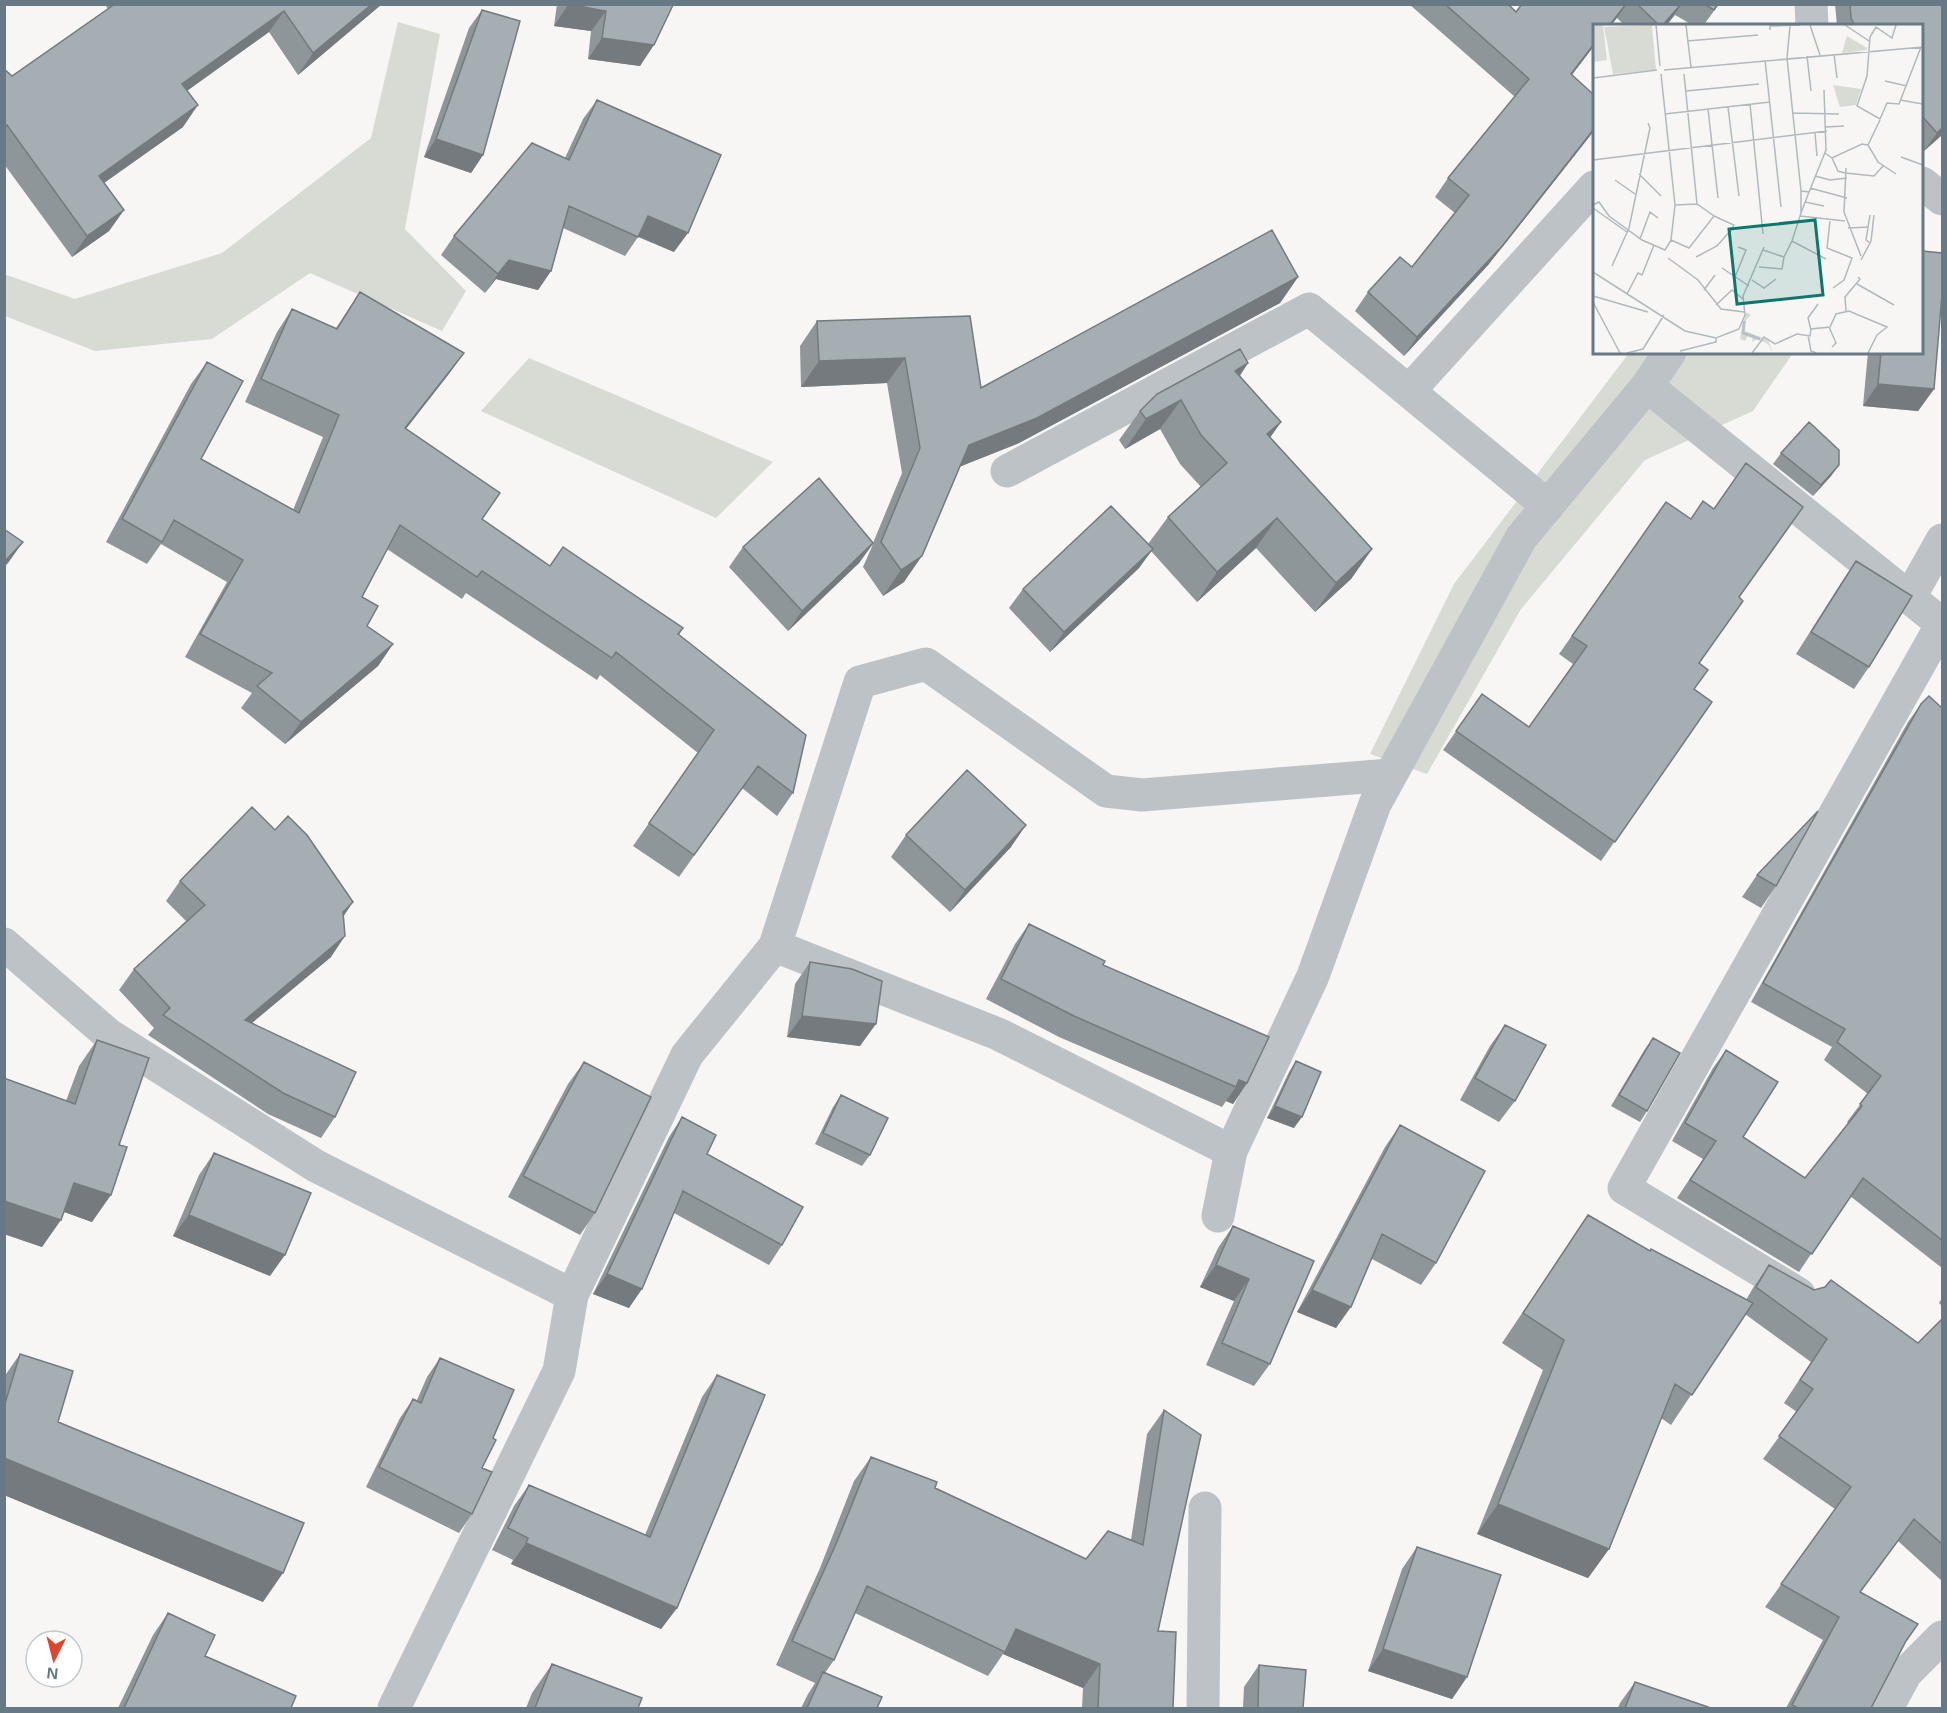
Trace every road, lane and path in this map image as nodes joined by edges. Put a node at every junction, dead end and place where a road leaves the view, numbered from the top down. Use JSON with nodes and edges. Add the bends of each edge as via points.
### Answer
{"nodes":[{"id":1,"x":1811,"y":4,"type":"edge"},
{"id":2,"x":1812,"y":24,"type":"edge"},
{"id":3,"x":1923,"y":184,"type":"edge"},
{"id":4,"x":1593,"y":188,"type":"edge"},
{"id":5,"x":1942,"y":200,"type":"edge"},
{"id":6,"x":1669,"y":354,"type":"edge"},
{"id":7,"x":1647,"y":386,"type":"junction"},
{"id":8,"x":1409,"y":391,"type":"junction"},
{"id":9,"x":1007,"y":471,"type":"dead end"},
{"id":10,"x":1548,"y":506,"type":"junction"},
{"id":11,"x":1942,"y":540,"type":"edge"},
{"id":12,"x":1910,"y":597,"type":"junction"},
{"id":13,"x":1942,"y":624,"type":"edge"},
{"id":14,"x":1390,"y":775,"type":"junction"},
{"id":15,"x":4,"y":944,"type":"edge"},
{"id":16,"x":776,"y":945,"type":"junction"},
{"id":17,"x":1232,"y":1151,"type":"junction"},
{"id":18,"x":1218,"y":1216,"type":"dead end"},
{"id":19,"x":1799,"y":1294,"type":"edge"},
{"id":20,"x":572,"y":1295,"type":"junction"},
{"id":21,"x":1205,"y":1508,"type":"dead end"},
{"id":22,"x":1942,"y":1637,"type":"edge"},
{"id":23,"x":394,"y":1708,"type":"edge"},
{"id":24,"x":1203,"y":1708,"type":"edge"},
{"id":25,"x":1887,"y":1708,"type":"edge"}],
"edges":[{"from":1,"to":2,"type":"street"},
{"from":3,"to":5,"type":"street"},
{"from":4,"to":8,"type":"street"},
{"from":6,"to":7,"type":"street"},
{"from":7,"to":10,"type":"street"},
{"from":7,"to":12,"type":"street"},
{"from":8,"to":9,"type":"street","via":[[1309,309]]},
{"from":8,"to":10,"type":"street"},
{"from":10,"to":14,"type":"street","via":[[1521,538]]},
{"from":11,"to":12,"type":"street"},
{"from":12,"to":13,"type":"street"},
{"from":13,"to":19,"type":"street","via":[[1624,1188]]},
{"from":14,"to":16,"type":"street","via":[[1142,795],[1106,791],[927,664],[860,682]]},
{"from":14,"to":17,"type":"street","via":[[1375,804],[1313,976]]},
{"from":15,"to":20,"type":"street","via":[[109,1035],[316,1166]]},
{"from":16,"to":17,"type":"street","via":[[998,1034]]},
{"from":16,"to":20,"type":"street","via":[[687,1055]]},
{"from":17,"to":18,"type":"street"},
{"from":20,"to":23,"type":"street","via":[[559,1371]]},
{"from":21,"to":24,"type":"street"},
{"from":22,"to":25,"type":"street","via":[[1906,1673]]}]}
